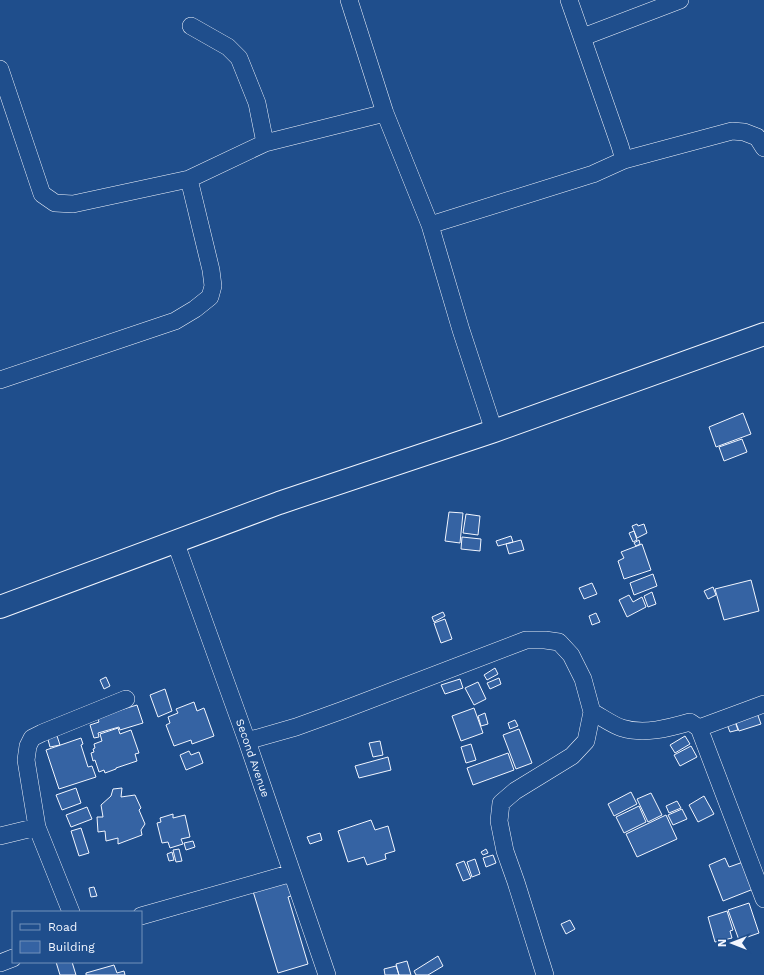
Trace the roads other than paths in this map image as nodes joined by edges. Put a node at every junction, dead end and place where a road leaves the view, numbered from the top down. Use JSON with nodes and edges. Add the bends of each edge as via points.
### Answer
{"nodes":[{"id":1,"x":350,"y":0,"type":"edge"},
{"id":2,"x":569,"y":0,"type":"edge"},
{"id":3,"x":680,"y":0,"type":"edge"},
{"id":4,"x":191,"y":26,"type":"dead end"},
{"id":5,"x":583,"y":37,"type":"junction"},
{"id":6,"x":0,"y":69,"type":"edge"},
{"id":7,"x":384,"y":113,"type":"junction"},
{"id":8,"x":265,"y":143,"type":"junction"},
{"id":9,"x":764,"y":148,"type":"edge"},
{"id":10,"x":624,"y":160,"type":"junction"},
{"id":11,"x":189,"y":179,"type":"junction"},
{"id":12,"x":430,"y":225,"type":"junction"},
{"id":13,"x":764,"y":334,"type":"edge"},
{"id":14,"x":0,"y":380,"type":"edge"},
{"id":15,"x":494,"y":431,"type":"junction"},
{"id":16,"x":176,"y":541,"type":"junction"},
{"id":17,"x":0,"y":606,"type":"edge"},
{"id":18,"x":126,"y":699,"type":"dead end"},
{"id":19,"x":764,"y":704,"type":"edge"},
{"id":20,"x":592,"y":712,"type":"junction"},
{"id":21,"x":699,"y":728,"type":"junction"},
{"id":22,"x":247,"y":741,"type":"junction"},
{"id":23,"x":37,"y":827,"type":"junction"},
{"id":24,"x":0,"y":836,"type":"edge"},
{"id":25,"x":292,"y":873,"type":"junction"},
{"id":26,"x":764,"y":898,"type":"edge"},
{"id":27,"x":71,"y":911,"type":"edge"},
{"id":28,"x":142,"y":916,"type":"edge"},
{"id":29,"x":12,"y":958,"type":"edge"},
{"id":30,"x":0,"y":963,"type":"edge"},
{"id":31,"x":327,"y":975,"type":"edge"},
{"id":32,"x":545,"y":975,"type":"edge"}],
"edges":[{"from":1,"to":7,"type":"street"},
{"from":2,"to":5,"type":"street"},
{"from":3,"to":5,"type":"street"},
{"from":4,"to":8,"type":"street","via":[[228,47],[239,58],[257,103]]},
{"from":5,"to":10,"type":"street"},
{"from":6,"to":11,"type":"street","via":[[42,194],[55,203],[73,204]]},
{"from":7,"to":8,"type":"street"},
{"from":7,"to":12,"type":"street"},
{"from":8,"to":11,"type":"street"},
{"from":9,"to":10,"type":"street","via":[[757,137],[732,131]]},
{"from":10,"to":12,"type":"street","via":[[593,174]]},
{"from":11,"to":14,"type":"street","via":[[211,270],[213,286],[210,297],[176,321]]},
{"from":12,"to":15,"type":"street"},
{"from":13,"to":15,"type":"street"},
{"from":15,"to":16,"type":"street","via":[[279,503]]},
{"from":16,"to":17,"type":"street"},
{"from":16,"to":22,"type":"street","name":"Second Avenue"},
{"from":18,"to":23,"type":"street","via":[[32,738],[26,760]]},
{"from":19,"to":21,"type":"street"},
{"from":20,"to":21,"type":"street","via":[[621,728],[640,731],[660,730],[690,722]]},
{"from":20,"to":22,"type":"street","via":[[583,679],[571,655],[559,642],[526,640],[343,710]]},
{"from":20,"to":32,"type":"street","via":[[586,741],[572,756],[501,803],[499,821],[504,851]]},
{"from":21,"to":26,"type":"street"},
{"from":22,"to":25,"type":"street","name":"Second Avenue"},
{"from":23,"to":24,"type":"street"},
{"from":23,"to":27,"type":"street"},
{"from":25,"to":28,"type":"street"},
{"from":25,"to":31,"type":"street","name":"Second Avenue"},
{"from":29,"to":30,"type":"street"}]}
